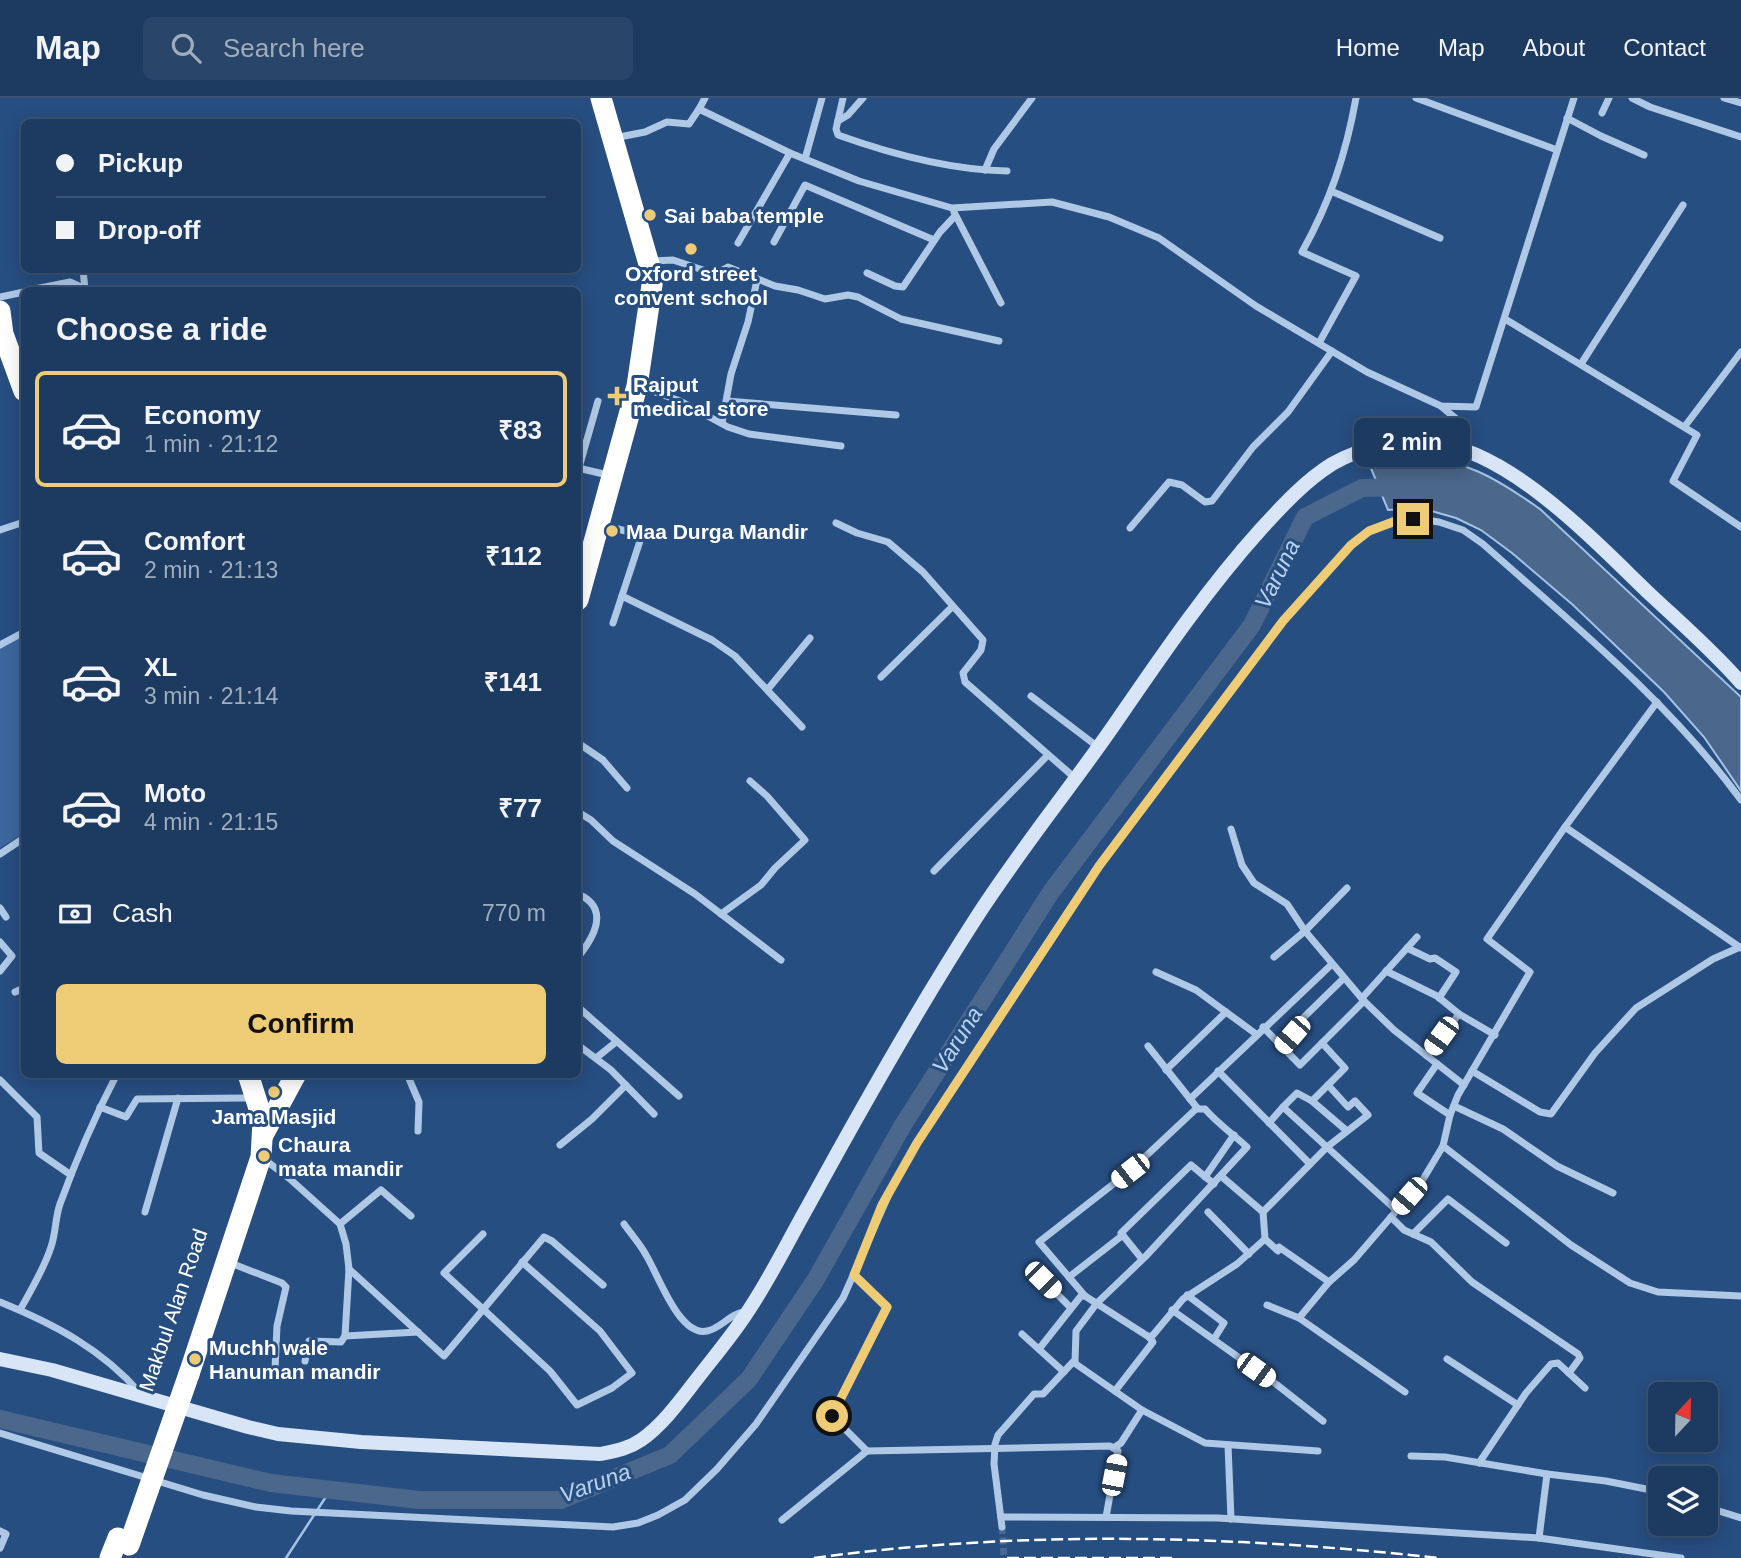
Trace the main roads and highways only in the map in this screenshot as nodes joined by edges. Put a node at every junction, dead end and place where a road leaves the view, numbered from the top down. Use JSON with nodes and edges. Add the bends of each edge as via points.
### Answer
{"nodes":[{"id":1,"x":594,"y":98,"type":"edge"},
{"id":2,"x":601,"y":98,"type":"edge"},
{"id":3,"x":608,"y":140,"type":"junction"},
{"id":4,"x":650,"y":303,"type":"junction"},
{"id":5,"x":0,"y":311,"type":"edge"},
{"id":6,"x":5,"y":334,"type":"edge"},
{"id":7,"x":21,"y":358,"type":"edge"},
{"id":8,"x":21,"y":382,"type":"edge"},
{"id":9,"x":597,"y":532,"type":"junction"},
{"id":10,"x":581,"y":562,"type":"edge"},
{"id":11,"x":581,"y":589,"type":"edge"},
{"id":12,"x":241,"y":1078,"type":"edge"},
{"id":13,"x":249,"y":1078,"type":"edge"},
{"id":14,"x":278,"y":1078,"type":"edge"},
{"id":15,"x":294,"y":1078,"type":"edge"},
{"id":16,"x":253,"y":1105,"type":"junction"},
{"id":17,"x":263,"y":1135,"type":"junction"},
{"id":18,"x":185,"y":1372,"type":"junction"},
{"id":19,"x":124,"y":1547,"type":"edge"},
{"id":20,"x":110,"y":1558,"type":"edge"}],
"edges":[{"from":1,"to":3,"type":"highway"},
{"from":2,"to":3,"type":"highway"},
{"from":3,"to":4,"type":"highway"},
{"from":3,"to":4,"type":"highway","via":[[653,278]]},
{"from":4,"to":9,"type":"highway","via":[[637,386]]},
{"from":5,"to":6,"type":"highway"},
{"from":6,"to":7,"type":"highway"},
{"from":6,"to":8,"type":"highway"},
{"from":9,"to":10,"type":"highway"},
{"from":9,"to":11,"type":"highway"},
{"from":12,"to":16,"type":"highway","name":"Makbul Alan Road"},
{"from":13,"to":16,"type":"highway","name":"Makbul Alan Road"},
{"from":14,"to":16,"type":"highway"},
{"from":15,"to":17,"type":"highway"},
{"from":16,"to":17,"type":"highway","name":"Makbul Alan Road"},
{"from":16,"to":18,"type":"highway","name":"Makbul Alan Road","via":[[253,1148]]},
{"from":17,"to":18,"type":"highway","name":"Makbul Alan Road","via":[[261,1157],[228,1262]]},
{"from":18,"to":19,"type":"highway","bridge":true},
{"from":19,"to":20,"type":"highway"}]}
